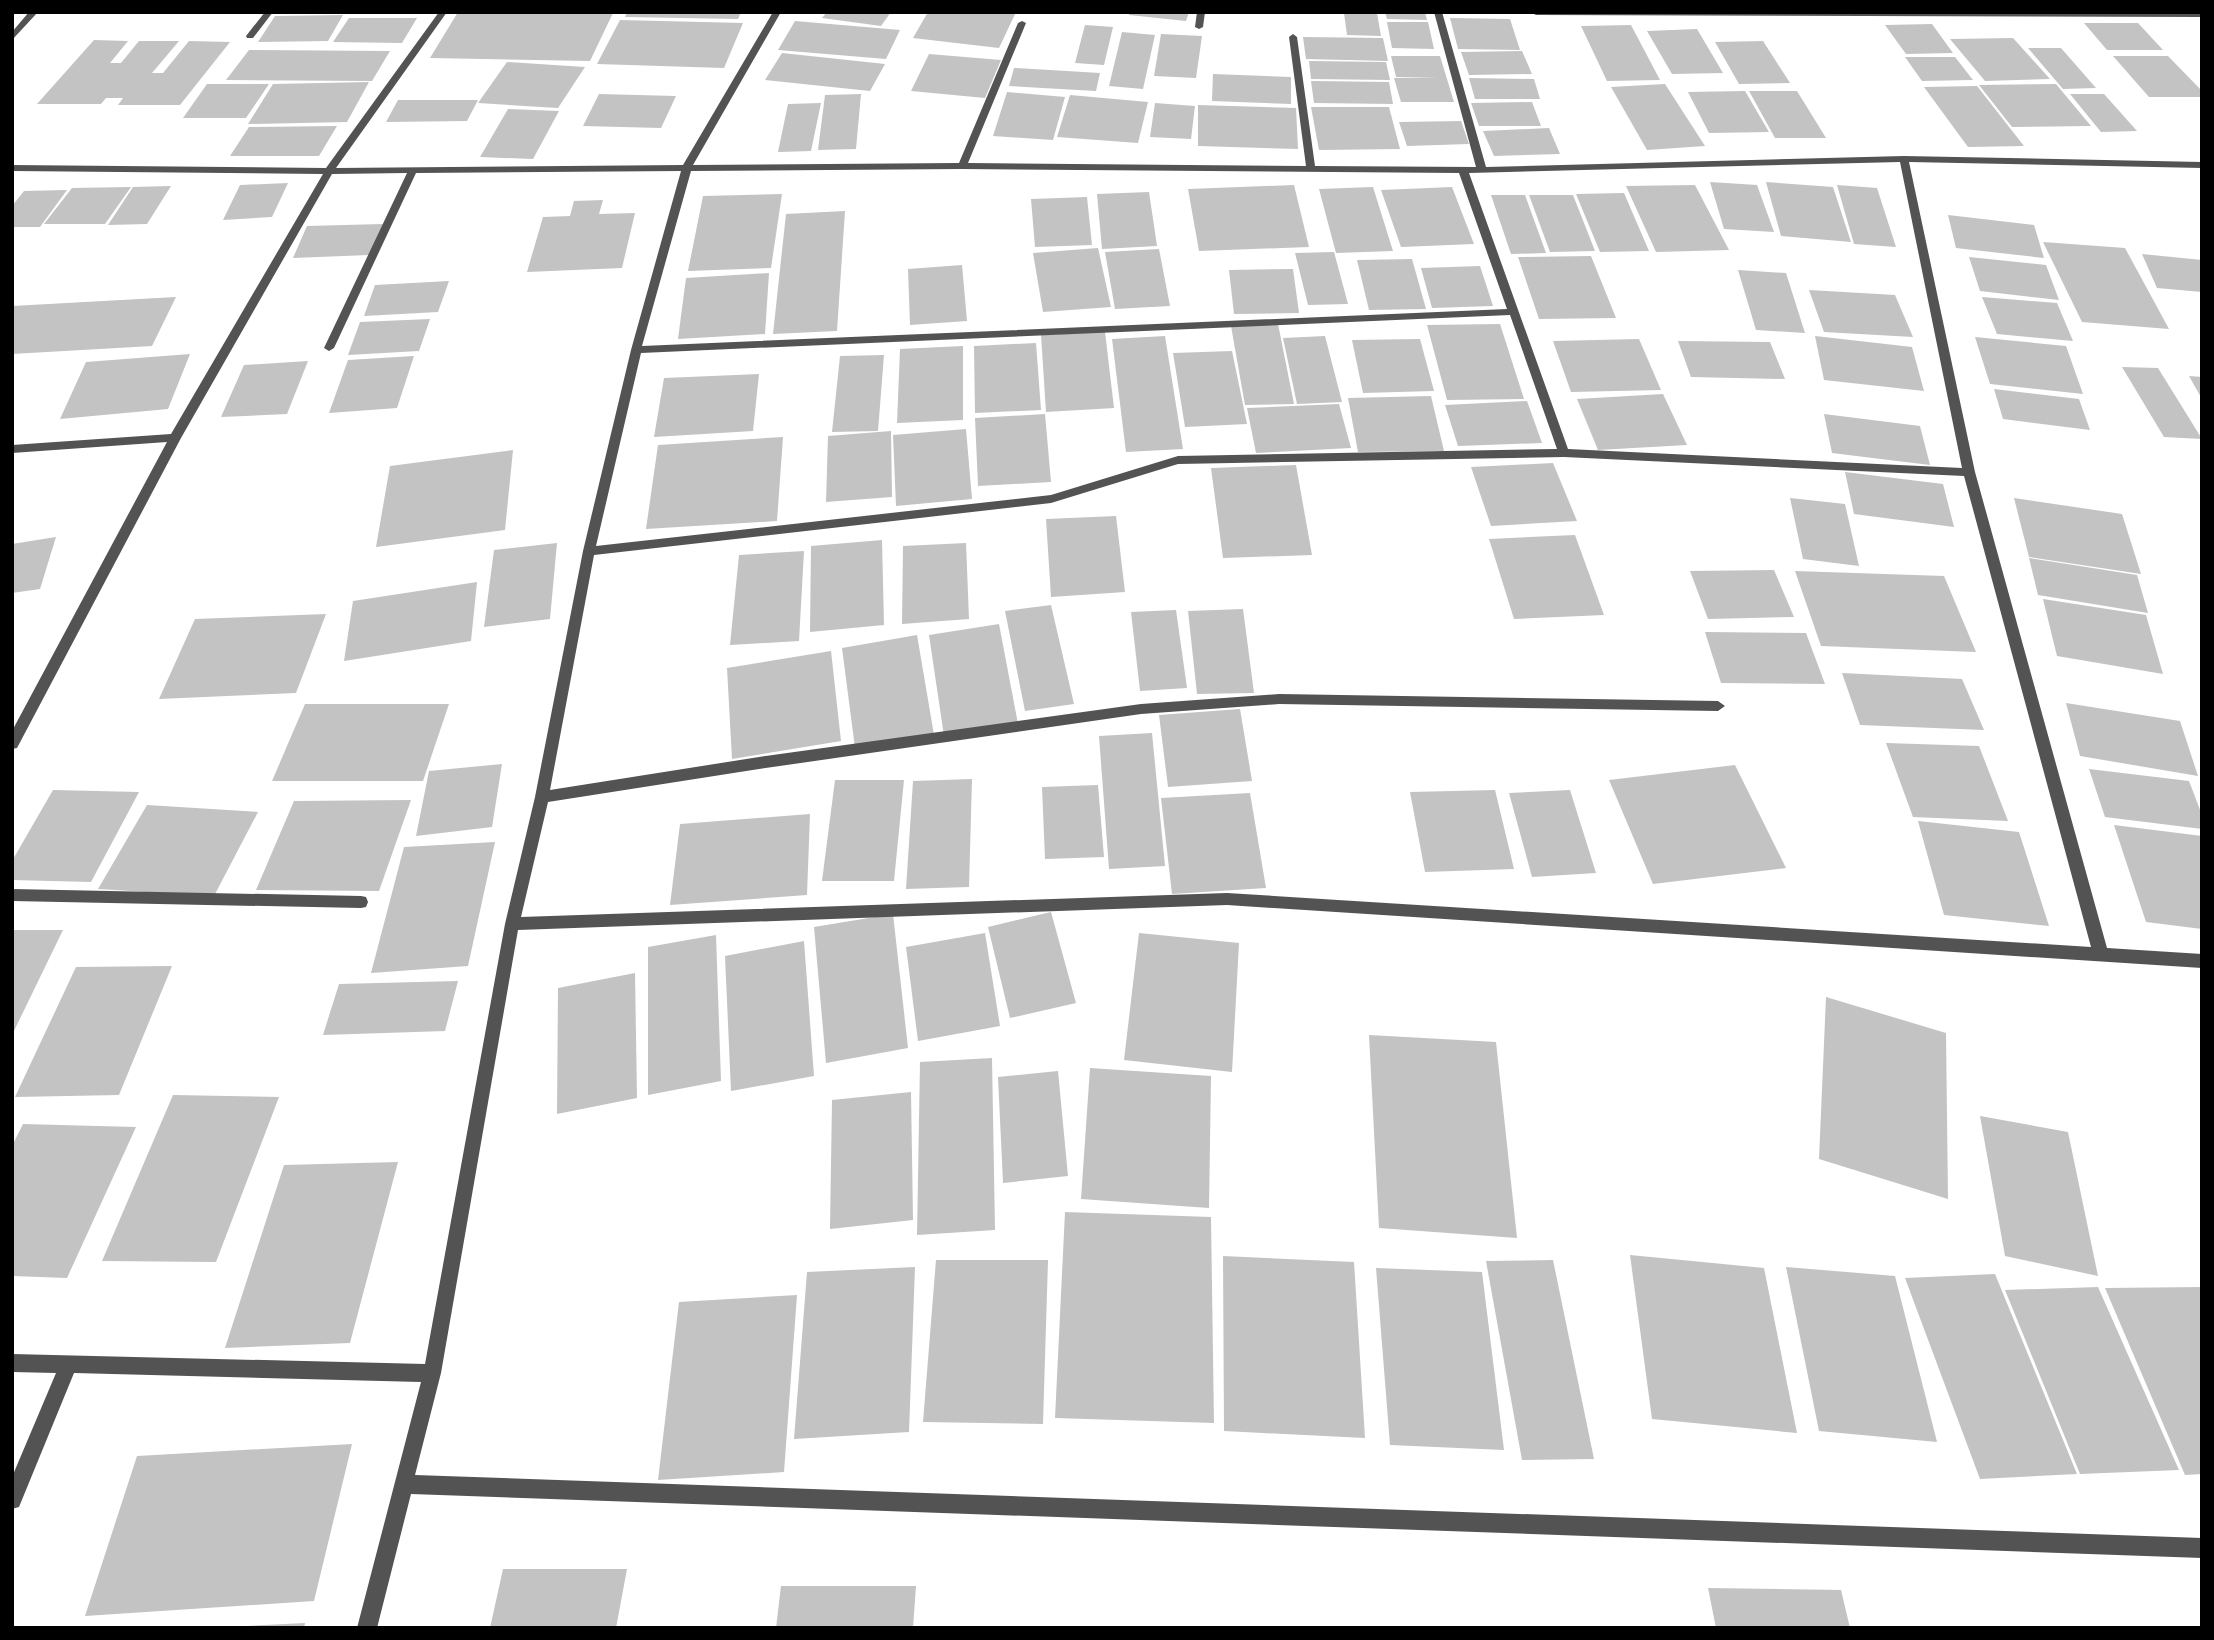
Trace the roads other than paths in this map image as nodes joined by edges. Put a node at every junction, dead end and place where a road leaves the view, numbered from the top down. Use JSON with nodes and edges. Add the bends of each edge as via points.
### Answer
{"nodes":[{"id":1,"x":34,"y":12,"type":"edge"},
{"id":2,"x":269,"y":12,"type":"edge"},
{"id":3,"x":443,"y":12,"type":"edge"},
{"id":4,"x":777,"y":12,"type":"edge"},
{"id":5,"x":1201,"y":12,"type":"edge"},
{"id":6,"x":1438,"y":12,"type":"edge"},
{"id":7,"x":1536,"y":13,"type":"edge"},
{"id":8,"x":2202,"y":15,"type":"edge"},
{"id":9,"x":1022,"y":23,"type":"dead end"},
{"id":10,"x":1199,"y":27,"type":"dead end"},
{"id":11,"x":250,"y":36,"type":"dead end"},
{"id":12,"x":1293,"y":37,"type":"dead end"},
{"id":13,"x":12,"y":38,"type":"edge"},
{"id":14,"x":1903,"y":159,"type":"junction"},
{"id":15,"x":2202,"y":165,"type":"edge"},
{"id":16,"x":962,"y":166,"type":"junction"},
{"id":17,"x":687,"y":167,"type":"junction"},
{"id":18,"x":12,"y":168,"type":"edge"},
{"id":19,"x":1311,"y":169,"type":"junction"},
{"id":20,"x":413,"y":170,"type":"junction"},
{"id":21,"x":1463,"y":170,"type":"junction"},
{"id":22,"x":1482,"y":170,"type":"junction"},
{"id":23,"x":328,"y":171,"type":"junction"},
{"id":24,"x":1512,"y":312,"type":"junction"},
{"id":25,"x":329,"y":348,"type":"dead end"},
{"id":26,"x":636,"y":351,"type":"junction"},
{"id":27,"x":175,"y":438,"type":"junction"},
{"id":28,"x":12,"y":449,"type":"edge"},
{"id":29,"x":1564,"y":453,"type":"junction"},
{"id":30,"x":1969,"y":472,"type":"junction"},
{"id":31,"x":589,"y":551,"type":"junction"},
{"id":32,"x":1718,"y":706,"type":"dead end"},
{"id":33,"x":12,"y":744,"type":"edge"},
{"id":34,"x":542,"y":797,"type":"junction"},
{"id":35,"x":12,"y":895,"type":"edge"},
{"id":36,"x":361,"y":902,"type":"dead end"},
{"id":37,"x":513,"y":924,"type":"junction"},
{"id":38,"x":2101,"y":955,"type":"junction"},
{"id":39,"x":2202,"y":961,"type":"edge"},
{"id":40,"x":12,"y":1363,"type":"edge"},
{"id":41,"x":68,"y":1366,"type":"junction"},
{"id":42,"x":432,"y":1373,"type":"junction"},
{"id":43,"x":404,"y":1484,"type":"junction"},
{"id":44,"x":12,"y":1500,"type":"edge"},
{"id":45,"x":2202,"y":1548,"type":"edge"},
{"id":46,"x":367,"y":1628,"type":"edge"}],
"edges":[{"from":1,"to":13,"type":"street"},
{"from":2,"to":11,"type":"street"},
{"from":3,"to":23,"type":"street"},
{"from":4,"to":17,"type":"street"},
{"from":5,"to":10,"type":"street"},
{"from":6,"to":22,"type":"street"},
{"from":7,"to":8,"type":"street"},
{"from":9,"to":16,"type":"street"},
{"from":12,"to":19,"type":"street"},
{"from":14,"to":15,"type":"street"},
{"from":14,"to":22,"type":"street"},
{"from":14,"to":30,"type":"street"},
{"from":16,"to":17,"type":"street"},
{"from":16,"to":19,"type":"street"},
{"from":17,"to":20,"type":"street"},
{"from":17,"to":26,"type":"street"},
{"from":18,"to":23,"type":"street"},
{"from":19,"to":21,"type":"street"},
{"from":20,"to":23,"type":"street"},
{"from":20,"to":25,"type":"street"},
{"from":21,"to":22,"type":"street"},
{"from":21,"to":24,"type":"street"},
{"from":23,"to":27,"type":"street"},
{"from":24,"to":26,"type":"street"},
{"from":24,"to":29,"type":"street"},
{"from":26,"to":31,"type":"street"},
{"from":27,"to":28,"type":"street"},
{"from":27,"to":33,"type":"street"},
{"from":29,"to":30,"type":"street"},
{"from":29,"to":31,"type":"street","via":[[1178,460],[1051,499]]},
{"from":30,"to":38,"type":"street"},
{"from":31,"to":34,"type":"street"},
{"from":32,"to":34,"type":"street","via":[[1279,699],[1141,709]]},
{"from":34,"to":37,"type":"street"},
{"from":35,"to":36,"type":"street"},
{"from":37,"to":38,"type":"street","via":[[1227,899]]},
{"from":37,"to":42,"type":"street"},
{"from":38,"to":39,"type":"street"},
{"from":40,"to":41,"type":"street"},
{"from":41,"to":42,"type":"street"},
{"from":41,"to":44,"type":"street"},
{"from":42,"to":43,"type":"street"},
{"from":43,"to":45,"type":"street"},
{"from":43,"to":46,"type":"street"}]}
